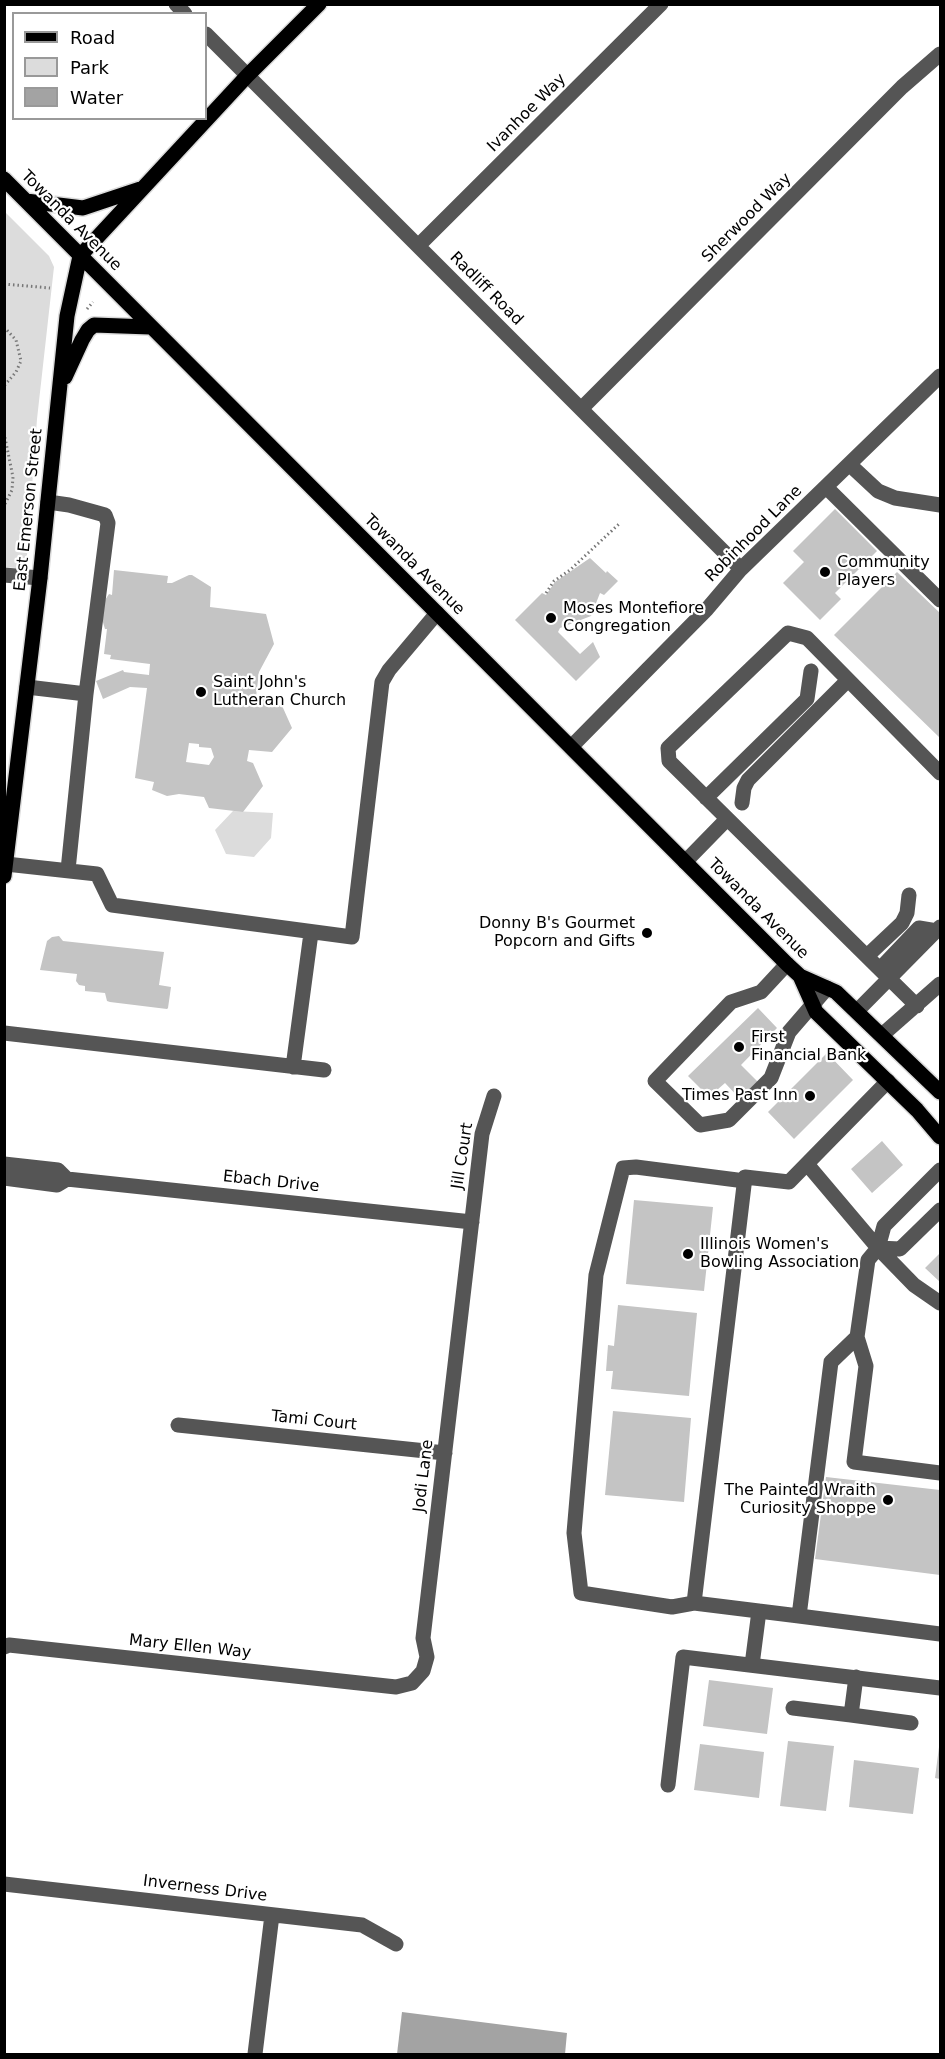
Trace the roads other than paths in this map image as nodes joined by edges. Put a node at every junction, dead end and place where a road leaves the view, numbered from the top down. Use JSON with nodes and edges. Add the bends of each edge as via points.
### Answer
{"nodes":[{"id":1,"x":319,"y":4,"type":"edge"},
{"id":2,"x":661,"y":4,"type":"edge"},
{"id":3,"x":207,"y":35,"type":"edge"},
{"id":4,"x":940,"y":54,"type":"edge"},
{"id":5,"x":247,"y":76,"type":"junction"},
{"id":6,"x":207,"y":119,"type":"edge"},
{"id":7,"x":206,"y":120,"type":"edge"},
{"id":8,"x":4,"y":179,"type":"edge"},
{"id":9,"x":143,"y":188,"type":"junction"},
{"id":10,"x":26,"y":201,"type":"junction"},
{"id":11,"x":418,"y":246,"type":"junction"},
{"id":12,"x":80,"y":256,"type":"junction"},
{"id":13,"x":150,"y":327,"type":"junction"},
{"id":14,"x":940,"y":376,"type":"edge"},
{"id":15,"x":59,"y":391,"type":"junction"},
{"id":16,"x":581,"y":409,"type":"junction"},
{"id":17,"x":849,"y":465,"type":"junction"},
{"id":18,"x":826,"y":488,"type":"junction"},
{"id":19,"x":48,"y":502,"type":"junction"},
{"id":20,"x":940,"y":505,"type":"edge"},
{"id":21,"x":741,"y":569,"type":"junction"},
{"id":22,"x":4,"y":575,"type":"edge"},
{"id":23,"x":40,"y":578,"type":"junction"},
{"id":24,"x":940,"y":600,"type":"edge"},
{"id":25,"x":437,"y":613,"type":"junction"},
{"id":26,"x":811,"y":670,"type":"dead end"},
{"id":27,"x":848,"y":680,"type":"junction"},
{"id":28,"x":27,"y":687,"type":"junction"},
{"id":29,"x":86,"y":694,"type":"junction"},
{"id":30,"x":571,"y":747,"type":"junction"},
{"id":31,"x":940,"y":773,"type":"edge"},
{"id":32,"x":706,"y":798,"type":"junction"},
{"id":33,"x":742,"y":803,"type":"dead end"},
{"id":34,"x":727,"y":819,"type":"junction"},
{"id":35,"x":686,"y":862,"type":"junction"},
{"id":36,"x":5,"y":870,"type":"edge"},
{"id":37,"x":68,"y":870,"type":"junction"},
{"id":38,"x":909,"y":895,"type":"dead end"},
{"id":39,"x":939,"y":929,"type":"edge"},
{"id":40,"x":311,"y":933,"type":"junction"},
{"id":41,"x":867,"y":956,"type":"junction"},
{"id":42,"x":787,"y":964,"type":"junction"},
{"id":43,"x":885,"y":974,"type":"junction"},
{"id":44,"x":800,"y":975,"type":"junction"},
{"id":45,"x":940,"y":984,"type":"edge"},
{"id":46,"x":827,"y":988,"type":"junction"},
{"id":47,"x":812,"y":1004,"type":"junction"},
{"id":48,"x":917,"y":1006,"type":"junction"},
{"id":49,"x":857,"y":1011,"type":"junction"},
{"id":50,"x":4,"y":1033,"type":"edge"},
{"id":51,"x":882,"y":1035,"type":"junction"},
{"id":52,"x":293,"y":1067,"type":"junction"},
{"id":53,"x":324,"y":1070,"type":"dead end"},
{"id":54,"x":888,"y":1082,"type":"junction"},
{"id":55,"x":940,"y":1092,"type":"edge"},
{"id":56,"x":494,"y":1096,"type":"dead end"},
{"id":57,"x":940,"y":1137,"type":"edge"},
{"id":58,"x":4,"y":1164,"type":"edge"},
{"id":59,"x":807,"y":1164,"type":"junction"},
{"id":60,"x":940,"y":1170,"type":"edge"},
{"id":61,"x":4,"y":1178,"type":"edge"},
{"id":62,"x":67,"y":1179,"type":"junction"},
{"id":63,"x":745,"y":1181,"type":"junction"},
{"id":64,"x":940,"y":1210,"type":"edge"},
{"id":65,"x":472,"y":1222,"type":"junction"},
{"id":66,"x":878,"y":1248,"type":"junction"},
{"id":67,"x":940,"y":1303,"type":"edge"},
{"id":68,"x":857,"y":1337,"type":"junction"},
{"id":69,"x":178,"y":1425,"type":"dead end"},
{"id":70,"x":445,"y":1453,"type":"junction"},
{"id":71,"x":940,"y":1473,"type":"edge"},
{"id":72,"x":694,"y":1604,"type":"junction"},
{"id":73,"x":759,"y":1611,"type":"junction"},
{"id":74,"x":799,"y":1616,"type":"junction"},
{"id":75,"x":940,"y":1634,"type":"edge"},
{"id":76,"x":6,"y":1644,"type":"edge"},
{"id":77,"x":752,"y":1665,"type":"junction"},
{"id":78,"x":856,"y":1677,"type":"junction"},
{"id":79,"x":368,"y":1685,"type":"joint"},
{"id":80,"x":940,"y":1688,"type":"edge"},
{"id":81,"x":793,"y":1708,"type":"dead end"},
{"id":82,"x":851,"y":1715,"type":"junction"},
{"id":83,"x":911,"y":1723,"type":"dead end"},
{"id":84,"x":668,"y":1785,"type":"dead end"},
{"id":85,"x":4,"y":1884,"type":"edge"},
{"id":86,"x":272,"y":1915,"type":"junction"},
{"id":87,"x":396,"y":1944,"type":"dead end"},
{"id":88,"x":255,"y":2055,"type":"edge"}],
"edges":[{"from":1,"to":5,"type":"main road"},
{"from":2,"to":11,"type":"street","name":"Ivanhoe Way"},
{"from":3,"to":5,"type":"street","name":"Radliff Road"},
{"from":4,"to":16,"type":"street","name":"Sherwood Way","via":[[902,87]]},
{"from":5,"to":6,"type":"main road"},
{"from":5,"to":11,"type":"street","name":"Radliff Road"},
{"from":7,"to":9,"type":"main road"},
{"from":8,"to":10,"type":"main road","name":"Towanda Avenue"},
{"from":9,"to":10,"type":"main road","via":[[83,208]]},
{"from":9,"to":12,"type":"main road"},
{"from":10,"to":12,"type":"main road","name":"Towanda Avenue"},
{"from":11,"to":16,"type":"street","name":"Radliff Road"},
{"from":12,"to":13,"type":"main road","name":"Towanda Avenue"},
{"from":12,"to":15,"type":"main road","name":"East Emerson Street","via":[[67,316]]},
{"from":13,"to":15,"type":"main road","via":[[94,324],[82,340]]},
{"from":13,"to":25,"type":"main road","name":"Towanda Avenue"},
{"from":14,"to":17,"type":"street","name":"Robinhood Lane"},
{"from":15,"to":19,"type":"main road","name":"East Emerson Street"},
{"from":16,"to":21,"type":"street","name":"Radliff Road"},
{"from":17,"to":18,"type":"street","name":"Robinhood Lane"},
{"from":17,"to":20,"type":"street","via":[[878,491],[895,498]]},
{"from":18,"to":21,"type":"street","name":"Robinhood Lane"},
{"from":18,"to":24,"type":"street"},
{"from":19,"to":23,"type":"main road","name":"East Emerson Street"},
{"from":19,"to":29,"type":"street","via":[[105,515],[108,523]]},
{"from":21,"to":30,"type":"street","name":"Robinhood Lane","via":[[707,609]]},
{"from":22,"to":23,"type":"street"},
{"from":23,"to":28,"type":"main road","name":"East Emerson Street"},
{"from":25,"to":30,"type":"main road","name":"Towanda Avenue"},
{"from":25,"to":40,"type":"street","via":[[382,682],[352,938]]},
{"from":26,"to":32,"type":"street","via":[[807,699]]},
{"from":27,"to":31,"type":"street"},
{"from":27,"to":32,"type":"street","via":[[807,638],[788,633],[668,748],[669,761]]},
{"from":27,"to":33,"type":"street","via":[[748,780]]},
{"from":28,"to":29,"type":"street"},
{"from":28,"to":36,"type":"main road","name":"East Emerson Street"},
{"from":29,"to":37,"type":"street"},
{"from":30,"to":35,"type":"main road","name":"Towanda Avenue"},
{"from":32,"to":34,"type":"street"},
{"from":34,"to":35,"type":"street"},
{"from":34,"to":41,"type":"street"},
{"from":35,"to":42,"type":"main road","name":"Towanda Avenue"},
{"from":36,"to":37,"type":"street"},
{"from":37,"to":40,"type":"street","via":[[97,874],[112,905]]},
{"from":38,"to":41,"type":"street","via":[[902,923]]},
{"from":39,"to":43,"type":"street"},
{"from":40,"to":52,"type":"street"},
{"from":41,"to":43,"type":"street"},
{"from":42,"to":44,"type":"main road","name":"Towanda Avenue"},
{"from":42,"to":47,"type":"street","via":[[761,992],[731,1002],[655,1081],[700,1125],[729,1120],[771,1078],[789,1032]]},
{"from":43,"to":48,"type":"street"},
{"from":43,"to":49,"type":"street"},
{"from":44,"to":46,"type":"main road","name":"Towanda Avenue"},
{"from":44,"to":47,"type":"main road","name":"Towanda Avenue"},
{"from":45,"to":48,"type":"street"},
{"from":46,"to":47,"type":"street"},
{"from":46,"to":49,"type":"main road","name":"Towanda Avenue"},
{"from":47,"to":54,"type":"main road","name":"Towanda Avenue"},
{"from":48,"to":51,"type":"street"},
{"from":49,"to":51,"type":"main road","name":"Towanda Avenue"},
{"from":50,"to":52,"type":"street"},
{"from":51,"to":55,"type":"main road","name":"Towanda Avenue"},
{"from":52,"to":53,"type":"street"},
{"from":54,"to":57,"type":"main road","name":"Towanda Avenue"},
{"from":54,"to":59,"type":"street"},
{"from":56,"to":65,"type":"street","name":"Jill Court","via":[[482,1134]]},
{"from":58,"to":62,"type":"street","name":"Ebach Drive","via":[[58,1170]]},
{"from":59,"to":63,"type":"street","via":[[789,1182],[745,1177]]},
{"from":59,"to":66,"type":"street"},
{"from":60,"to":66,"type":"street","via":[[884,1226]]},
{"from":61,"to":62,"type":"street","name":"Ebach Drive","via":[[57,1185]]},
{"from":62,"to":65,"type":"street","name":"Ebach Drive"},
{"from":63,"to":72,"type":"street"},
{"from":63,"to":72,"type":"street","via":[[623,1168],[596,1275],[574,1533],[581,1593],[672,1607]]},
{"from":64,"to":66,"type":"street","via":[[900,1249]]},
{"from":65,"to":70,"type":"street","name":"Jodi Lane"},
{"from":66,"to":67,"type":"street","via":[[914,1285]]},
{"from":66,"to":68,"type":"street","via":[[868,1260]]},
{"from":68,"to":71,"type":"street","via":[[866,1366],[854,1462]]},
{"from":68,"to":74,"type":"street","via":[[831,1362]]},
{"from":69,"to":70,"type":"street","name":"Tami Court"},
{"from":70,"to":79,"type":"street","name":"Jodi Lane","via":[[423,1638],[427,1657],[423,1671],[412,1683],[399,1687]]},
{"from":72,"to":73,"type":"street"},
{"from":73,"to":74,"type":"street"},
{"from":73,"to":77,"type":"street"},
{"from":74,"to":75,"type":"street"},
{"from":76,"to":79,"type":"street","name":"Mary Ellen Way"},
{"from":77,"to":78,"type":"street"},
{"from":77,"to":84,"type":"street","via":[[683,1657]]},
{"from":78,"to":80,"type":"street"},
{"from":78,"to":82,"type":"street"},
{"from":81,"to":82,"type":"street"},
{"from":82,"to":83,"type":"street"},
{"from":85,"to":86,"type":"street","name":"Inverness Drive"},
{"from":86,"to":87,"type":"street","name":"Inverness Drive","via":[[362,1925]]},
{"from":86,"to":88,"type":"street"}]}
